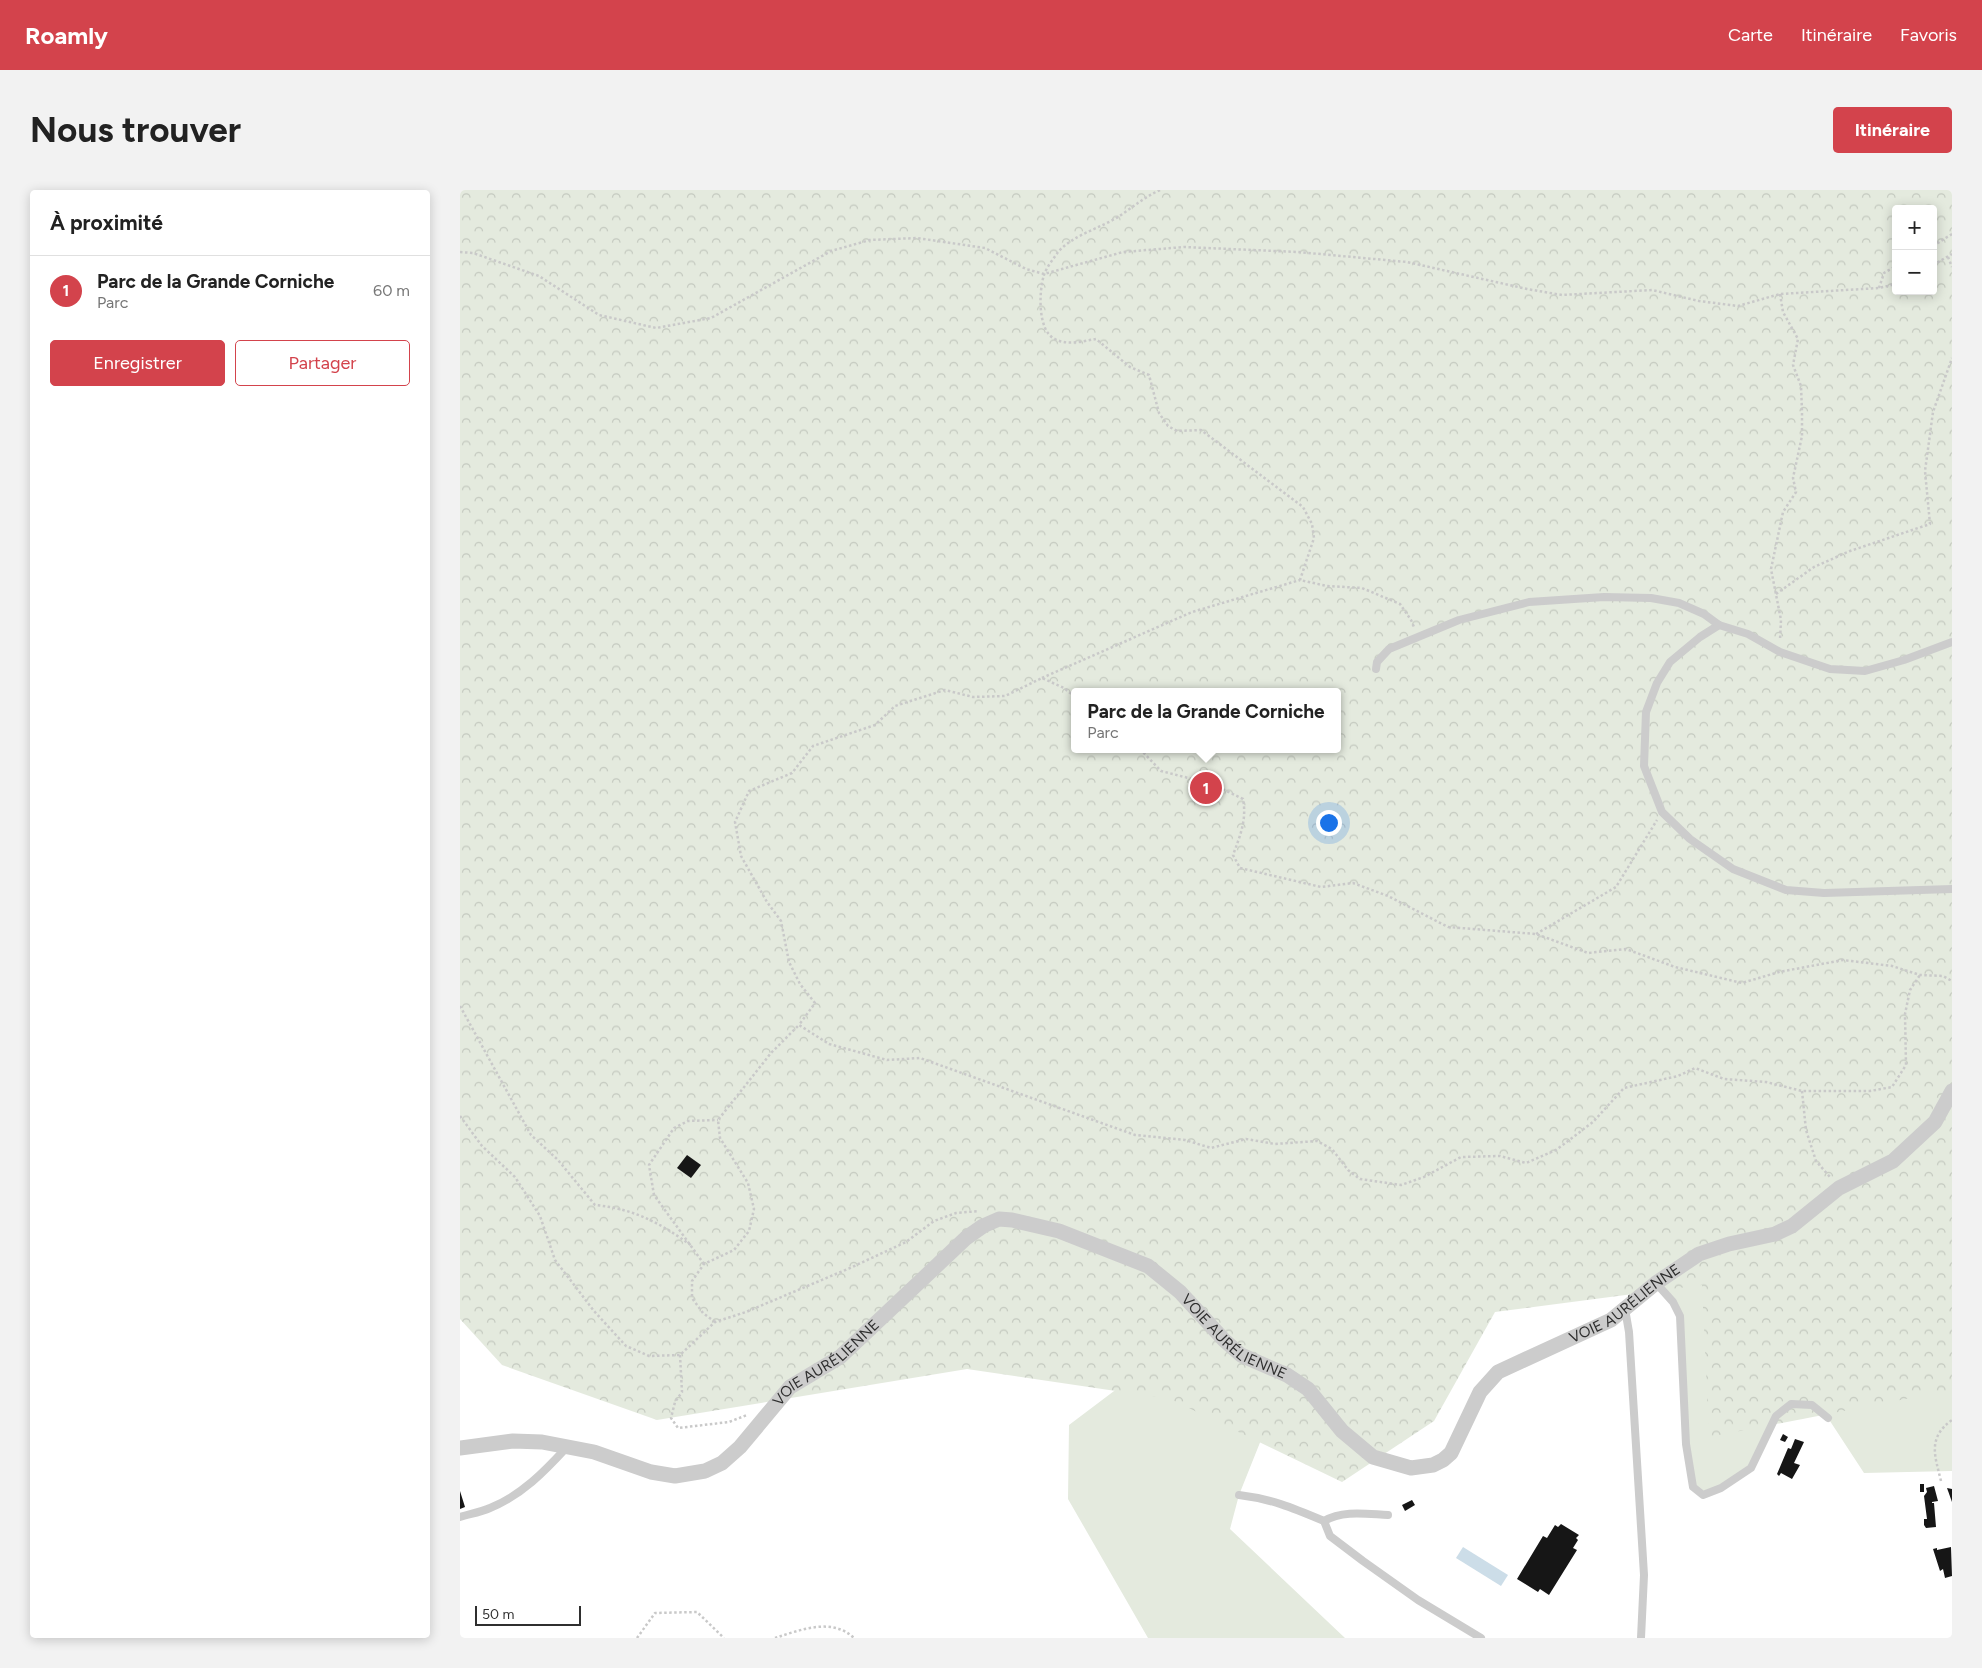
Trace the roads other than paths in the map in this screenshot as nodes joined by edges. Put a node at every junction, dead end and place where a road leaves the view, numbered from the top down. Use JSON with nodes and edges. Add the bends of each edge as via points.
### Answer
{"nodes":[{"id":1,"x":1718,"y":625,"type":"junction"},
{"id":2,"x":1952,"y":642,"type":"edge"},
{"id":3,"x":1376,"y":669,"type":"dead end"},
{"id":4,"x":1952,"y":889,"type":"edge"},
{"id":5,"x":1952,"y":1091,"type":"edge"},
{"id":6,"x":1656,"y":1283,"type":"junction"},
{"id":7,"x":1624,"y":1309,"type":"junction"},
{"id":8,"x":1828,"y":1418,"type":"dead end"},
{"id":9,"x":567,"y":1447,"type":"junction"},
{"id":10,"x":460,"y":1448,"type":"edge"},
{"id":11,"x":1239,"y":1496,"type":"dead end"},
{"id":12,"x":1388,"y":1515,"type":"dead end"},
{"id":13,"x":460,"y":1517,"type":"edge"},
{"id":14,"x":1324,"y":1521,"type":"junction"},
{"id":15,"x":1481,"y":1638,"type":"edge"},
{"id":16,"x":1641,"y":1638,"type":"edge"}],
"edges":[{"from":1,"to":2,"type":"lane","via":[[1748,634],[1780,652],[1830,669],[1865,670]]},
{"from":1,"to":3,"type":"lane","via":[[1704,614],[1679,603],[1651,598],[1604,597],[1529,602],[1459,620],[1389,650]]},
{"from":1,"to":4,"type":"lane","via":[[1670,662],[1657,683],[1646,712],[1644,766],[1662,812],[1690,839],[1733,869],[1786,890],[1824,893]]},
{"from":5,"to":6,"type":"street","name":"VOIE AURÉLIENNE","via":[[1935,1122],[1893,1161],[1839,1188],[1792,1226],[1775,1234],[1699,1254]]},
{"from":6,"to":7,"type":"street","name":"VOIE AURÉLIENNE"},
{"from":6,"to":8,"type":"lane","via":[[1673,1302],[1680,1316],[1686,1444],[1693,1487],[1703,1494],[1721,1488],[1752,1468],[1776,1416],[1791,1404],[1812,1405]]},
{"from":7,"to":9,"type":"street","name":"VOIE AURÉLIENNE","via":[[1611,1320],[1498,1372],[1480,1392],[1451,1453],[1434,1466],[1411,1468],[1373,1457],[1342,1430],[1308,1389],[1288,1375],[1241,1355],[1180,1292],[1148,1266],[1059,1231],[998,1219],[966,1238],[840,1357],[790,1387],[740,1447],[722,1463],[675,1476]]},
{"from":7,"to":16,"type":"lane","via":[[1630,1332],[1644,1575]]},
{"from":9,"to":10,"type":"street","name":"VOIE AURÉLIENNE","via":[[513,1441]]},
{"from":9,"to":13,"type":"lane","via":[[516,1495],[490,1509]]},
{"from":11,"to":14,"type":"lane","via":[[1272,1500]]},
{"from":12,"to":14,"type":"lane","via":[[1354,1513],[1334,1515]]},
{"from":14,"to":15,"type":"lane","via":[[1330,1536],[1363,1561],[1418,1600]]}]}
